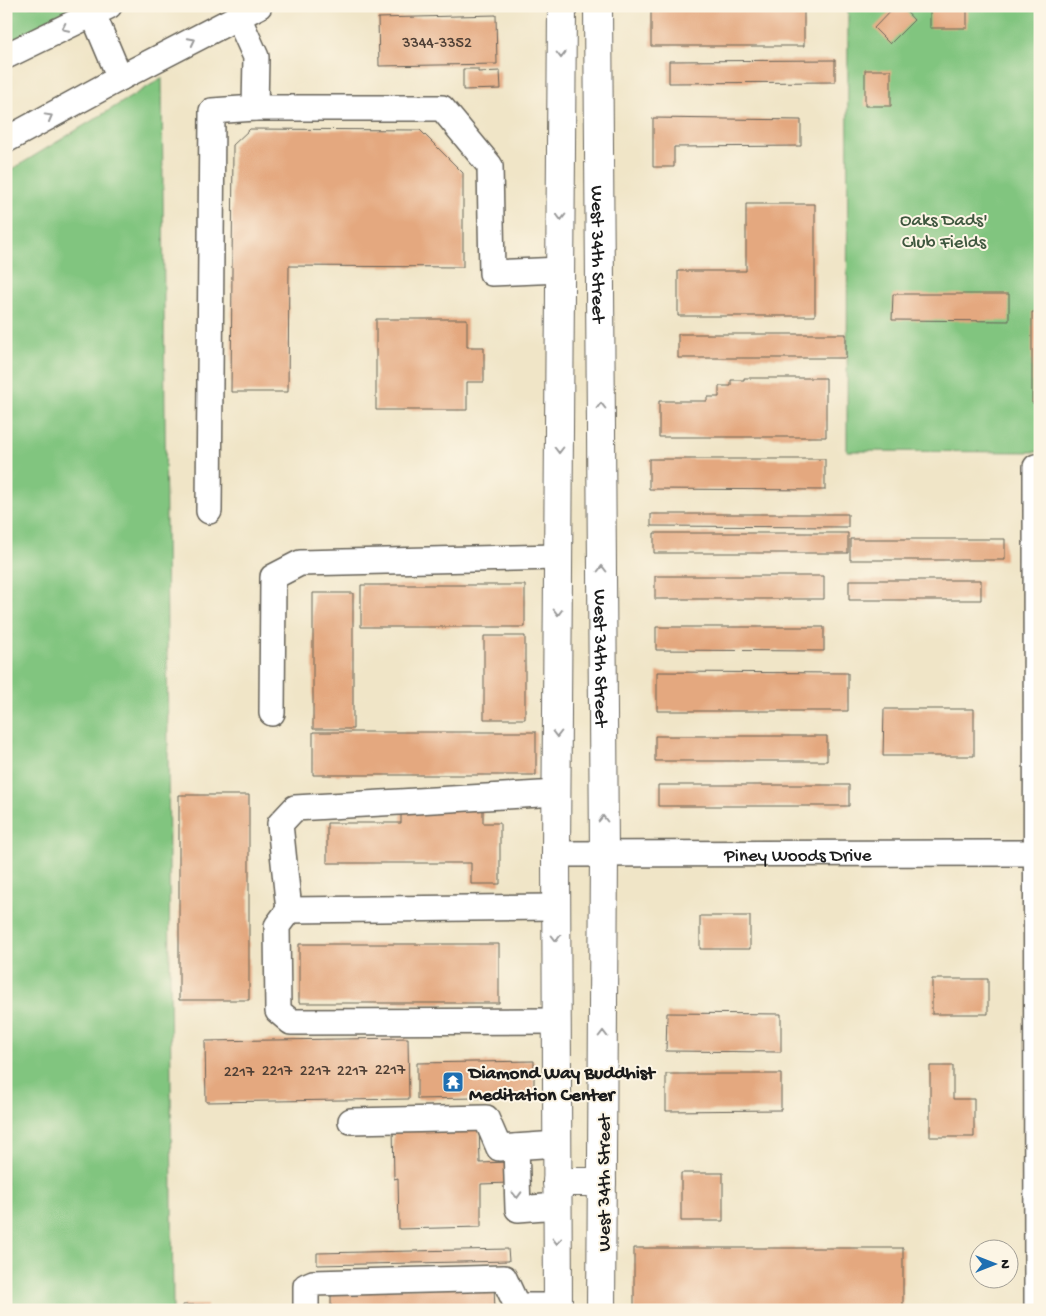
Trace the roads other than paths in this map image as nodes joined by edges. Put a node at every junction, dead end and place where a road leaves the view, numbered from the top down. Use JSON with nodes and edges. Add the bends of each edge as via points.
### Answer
{"nodes":[{"id":1,"x":562,"y":6,"type":"edge"},
{"id":2,"x":598,"y":6,"type":"edge"},
{"id":3,"x":101,"y":10,"type":"edge"},
{"id":4,"x":249,"y":12,"type":"edge"},
{"id":5,"x":6,"y":56,"type":"edge"},
{"id":6,"x":120,"y":78,"type":"junction"},
{"id":7,"x":254,"y":108,"type":"junction"},
{"id":8,"x":6,"y":140,"type":"edge"},
{"id":9,"x":561,"y":270,"type":"junction"},
{"id":10,"x":600,"y":271,"type":"junction"},
{"id":11,"x":1036,"y":467,"type":"dead end"},
{"id":12,"x":209,"y":511,"type":"dead end"},
{"id":13,"x":558,"y":557,"type":"junction"},
{"id":14,"x":272,"y":712,"type":"dead end"},
{"id":15,"x":557,"y":793,"type":"junction"},
{"id":16,"x":1038,"y":853,"type":"edge"},
{"id":17,"x":556,"y":854,"type":"junction"},
{"id":18,"x":604,"y":854,"type":"junction"},
{"id":19,"x":556,"y":907,"type":"junction"},
{"id":20,"x":289,"y":910,"type":"junction"},
{"id":21,"x":557,"y":1021,"type":"junction"},
{"id":22,"x":351,"y":1121,"type":"dead end"},
{"id":23,"x":557,"y":1144,"type":"junction"},
{"id":24,"x":516,"y":1146,"type":"junction"},
{"id":25,"x":602,"y":1182,"type":"junction"},
{"id":26,"x":557,"y":1194,"type":"junction"},
{"id":27,"x":516,"y":1308,"type":"edge"},
{"id":28,"x":558,"y":1308,"type":"edge"},
{"id":29,"x":306,"y":1310,"type":"edge"},
{"id":30,"x":601,"y":1310,"type":"edge"},
{"id":31,"x":1037,"y":1310,"type":"edge"}],
"edges":[{"from":1,"to":9,"type":"main road","name":"West 34th Street","one_way":true},
{"from":2,"to":10,"type":"main road","name":"West 34th Street"},
{"from":3,"to":5,"type":"street","one_way":true},
{"from":3,"to":6,"type":"street"},
{"from":6,"to":4,"type":"street","one_way":true},
{"from":4,"to":7,"type":"street","via":[[256,57]]},
{"from":8,"to":6,"type":"street","one_way":true},
{"from":7,"to":9,"type":"street","via":[[442,108],[490,166],[492,273]]},
{"from":7,"to":12,"type":"street","via":[[212,111]]},
{"from":9,"to":10,"type":"main road"},
{"from":9,"to":13,"type":"main road","name":"West 34th Street","one_way":true},
{"from":18,"to":10,"type":"main road","name":"West 34th Street","one_way":true},
{"from":11,"to":16,"type":"street"},
{"from":13,"to":14,"type":"street","via":[[300,562],[273,577]]},
{"from":13,"to":15,"type":"main road","name":"West 34th Street","one_way":true},
{"from":15,"to":17,"type":"main road","name":"West 34th Street"},
{"from":15,"to":20,"type":"street","via":[[295,808],[280,824]]},
{"from":16,"to":18,"type":"street","name":"Piney Woods Drive"},
{"from":16,"to":31,"type":"street"},
{"from":17,"to":18,"type":"street","name":"Piney Woods Drive"},
{"from":17,"to":19,"type":"main road","name":"West 34th Street"},
{"from":25,"to":18,"type":"main road","name":"West 34th Street","one_way":true},
{"from":19,"to":20,"type":"street"},
{"from":19,"to":21,"type":"main road","name":"West 34th Street","one_way":true},
{"from":20,"to":21,"type":"street","via":[[277,926],[278,1011],[291,1022]]},
{"from":21,"to":23,"type":"main road","name":"West 34th Street"},
{"from":22,"to":24,"type":"street","via":[[486,1118],[499,1148]]},
{"from":23,"to":24,"type":"street"},
{"from":23,"to":26,"type":"main road","name":"West 34th Street"},
{"from":24,"to":26,"type":"street","one_way":true,"via":[[518,1209]]},
{"from":25,"to":26,"type":"main road"},
{"from":25,"to":30,"type":"main road","name":"West 34th Street"},
{"from":26,"to":28,"type":"main road","name":"West 34th Street","one_way":true},
{"from":27,"to":28,"type":"street"},
{"from":27,"to":29,"type":"street","via":[[504,1278],[313,1283],[306,1286]]}]}
